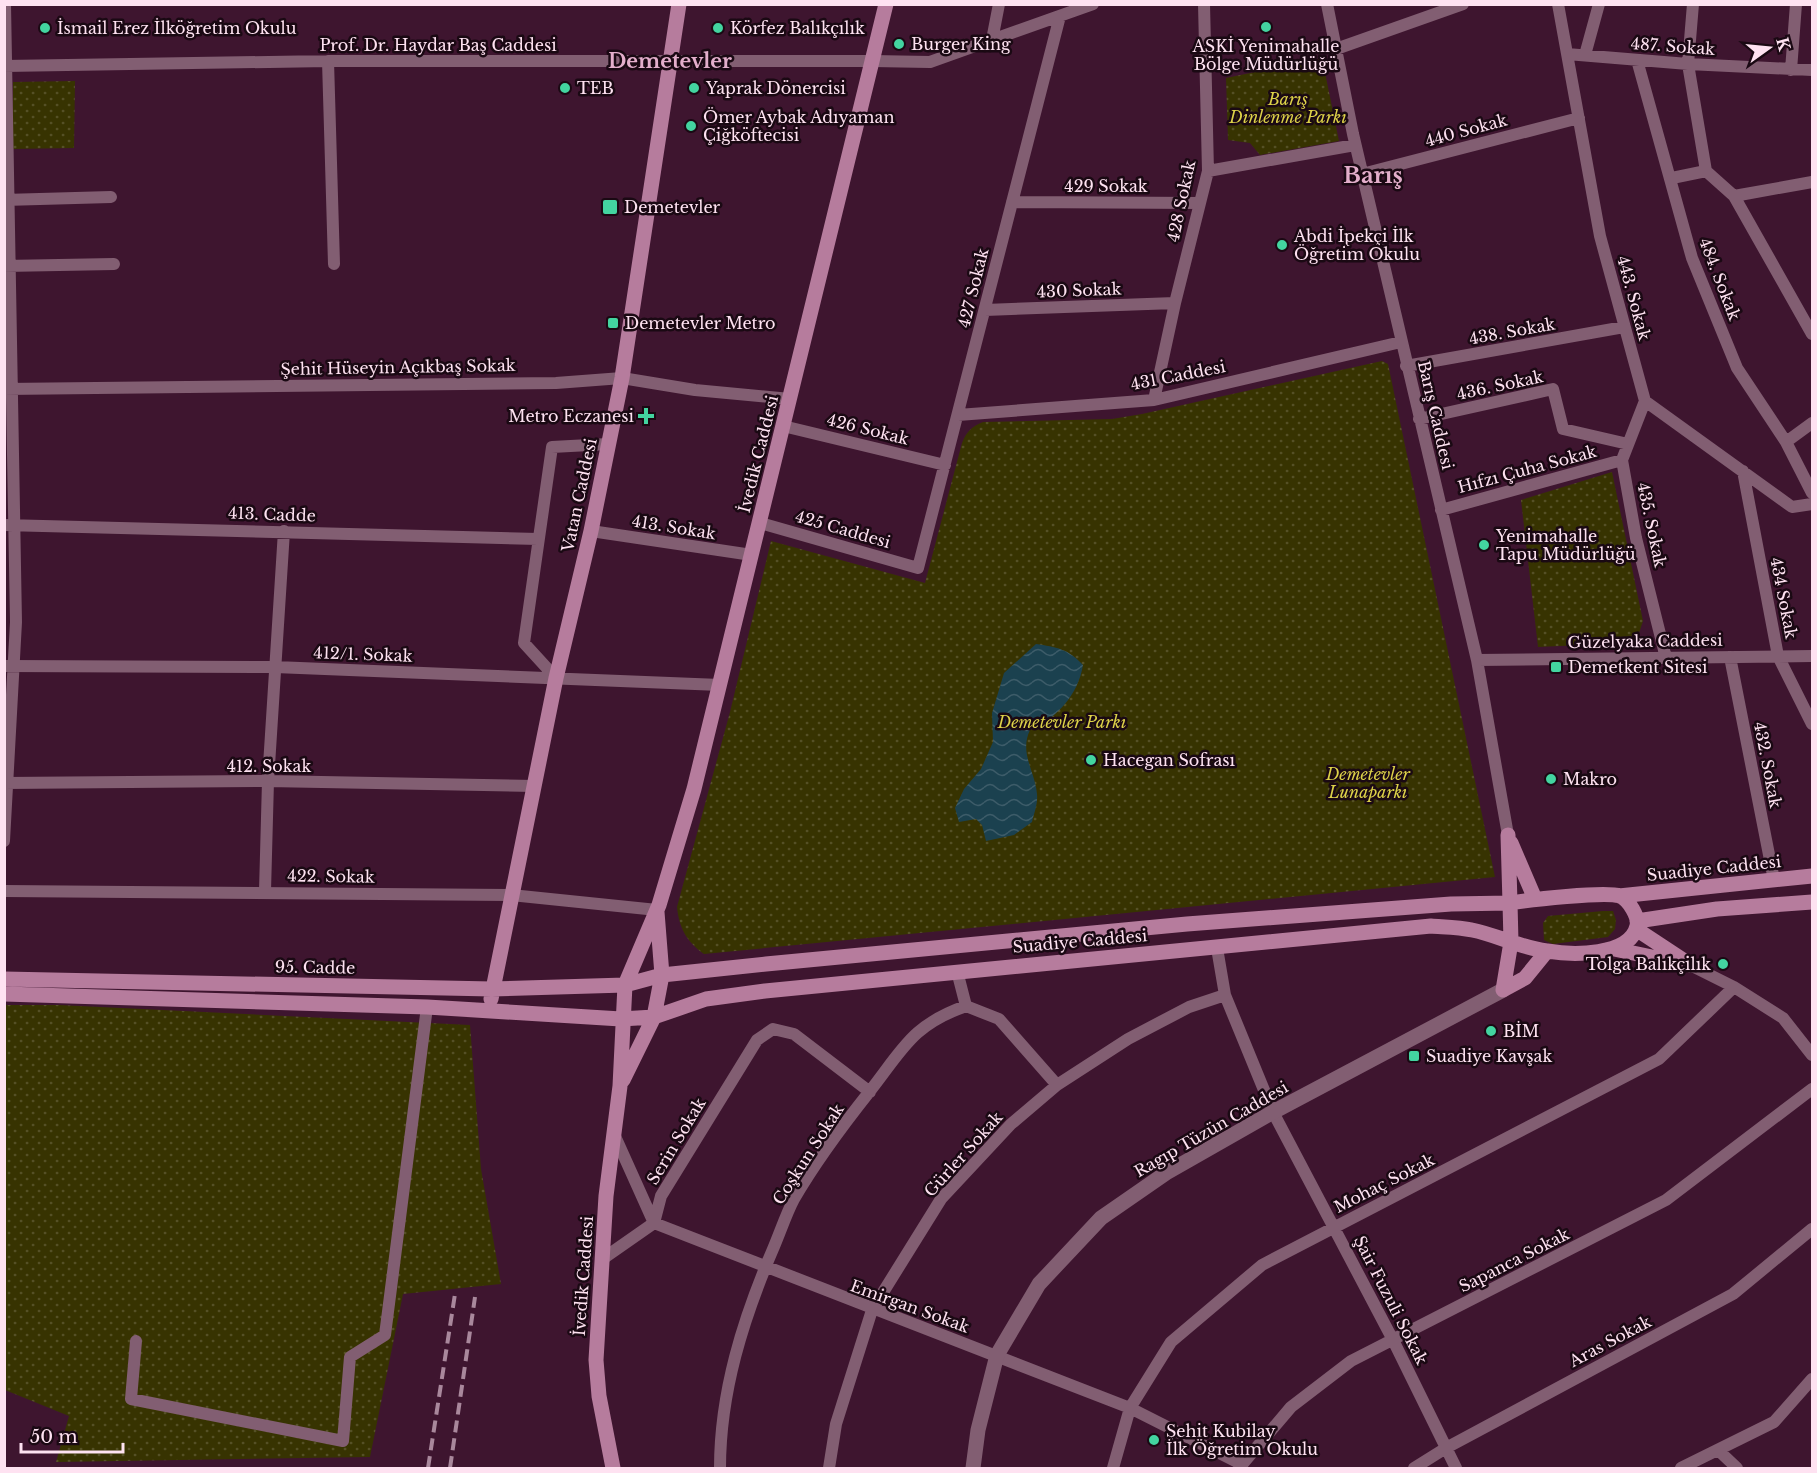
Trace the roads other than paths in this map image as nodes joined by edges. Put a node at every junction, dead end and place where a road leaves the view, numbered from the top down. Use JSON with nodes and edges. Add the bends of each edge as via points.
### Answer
{"nodes":[{"id":1,"x":5,"y":4,"type":"edge"},
{"id":2,"x":679,"y":4,"type":"edge"},
{"id":3,"x":886,"y":4,"type":"edge"},
{"id":4,"x":999,"y":4,"type":"edge"},
{"id":5,"x":1093,"y":4,"type":"edge"},
{"id":6,"x":1204,"y":4,"type":"edge"},
{"id":7,"x":1327,"y":4,"type":"edge"},
{"id":8,"x":1462,"y":4,"type":"edge"},
{"id":9,"x":1558,"y":4,"type":"edge"},
{"id":10,"x":1599,"y":4,"type":"edge"},
{"id":11,"x":1693,"y":4,"type":"edge"},
{"id":12,"x":1796,"y":4,"type":"edge"},
{"id":13,"x":1444,"y":8,"type":"edge"},
{"id":14,"x":1060,"y":16,"type":"junction"},
{"id":15,"x":992,"y":40,"type":"junction"},
{"id":16,"x":1336,"y":49,"type":"junction"},
{"id":17,"x":1567,"y":54,"type":"junction"},
{"id":18,"x":1585,"y":55,"type":"junction"},
{"id":19,"x":1637,"y":60,"type":"junction"},
{"id":20,"x":328,"y":61,"type":"junction"},
{"id":21,"x":670,"y":61,"type":"junction"},
{"id":22,"x":872,"y":61,"type":"junction"},
{"id":23,"x":1688,"y":64,"type":"junction"},
{"id":24,"x":5,"y":66,"type":"edge"},
{"id":25,"x":1791,"y":70,"type":"junction"},
{"id":26,"x":1812,"y":70,"type":"edge"},
{"id":27,"x":1579,"y":118,"type":"junction"},
{"id":28,"x":1355,"y":145,"type":"junction"},
{"id":29,"x":1208,"y":171,"type":"junction"},
{"id":30,"x":1706,"y":171,"type":"junction"},
{"id":31,"x":1362,"y":174,"type":"junction"},
{"id":32,"x":1672,"y":178,"type":"junction"},
{"id":33,"x":1812,"y":182,"type":"edge"},
{"id":34,"x":1734,"y":196,"type":"junction"},
{"id":35,"x":111,"y":197,"type":"dead end"},
{"id":36,"x":6,"y":200,"type":"edge"},
{"id":37,"x":1012,"y":202,"type":"junction"},
{"id":38,"x":1200,"y":203,"type":"junction"},
{"id":39,"x":114,"y":264,"type":"dead end"},
{"id":40,"x":334,"y":264,"type":"dead end"},
{"id":41,"x":7,"y":266,"type":"edge"},
{"id":42,"x":1174,"y":303,"type":"junction"},
{"id":43,"x":985,"y":310,"type":"junction"},
{"id":44,"x":1624,"y":327,"type":"junction"},
{"id":45,"x":1812,"y":334,"type":"edge"},
{"id":46,"x":1401,"y":342,"type":"junction"},
{"id":47,"x":1406,"y":366,"type":"junction"},
{"id":48,"x":622,"y":378,"type":"junction"},
{"id":49,"x":8,"y":389,"type":"edge"},
{"id":50,"x":790,"y":399,"type":"junction"},
{"id":51,"x":1154,"y":400,"type":"junction"},
{"id":52,"x":1645,"y":401,"type":"junction"},
{"id":53,"x":958,"y":415,"type":"junction"},
{"id":54,"x":1419,"y":419,"type":"junction"},
{"id":55,"x":1812,"y":423,"type":"edge"},
{"id":56,"x":783,"y":426,"type":"junction"},
{"id":57,"x":1786,"y":442,"type":"junction"},
{"id":58,"x":608,"y":444,"type":"junction"},
{"id":59,"x":1628,"y":444,"type":"junction"},
{"id":60,"x":1622,"y":460,"type":"junction"},
{"id":61,"x":945,"y":465,"type":"junction"},
{"id":62,"x":1743,"y":471,"type":"junction"},
{"id":63,"x":1812,"y":492,"type":"edge"},
{"id":64,"x":1812,"y":504,"type":"edge"},
{"id":65,"x":1441,"y":510,"type":"junction"},
{"id":66,"x":760,"y":523,"type":"junction"},
{"id":67,"x":9,"y":525,"type":"edge"},
{"id":68,"x":284,"y":531,"type":"junction"},
{"id":69,"x":591,"y":531,"type":"junction"},
{"id":70,"x":538,"y":539,"type":"junction"},
{"id":71,"x":752,"y":555,"type":"junction"},
{"id":72,"x":918,"y":568,"type":"joint"},
{"id":73,"x":1778,"y":656,"type":"junction"},
{"id":74,"x":1812,"y":656,"type":"edge"},
{"id":75,"x":1730,"y":657,"type":"junction"},
{"id":76,"x":1666,"y":658,"type":"junction"},
{"id":77,"x":1477,"y":660,"type":"junction"},
{"id":78,"x":9,"y":666,"type":"edge"},
{"id":79,"x":275,"y":667,"type":"junction"},
{"id":80,"x":556,"y":678,"type":"junction"},
{"id":81,"x":720,"y":685,"type":"junction"},
{"id":82,"x":1812,"y":724,"type":"edge"},
{"id":83,"x":268,"y":782,"type":"junction"},
{"id":84,"x":6,"y":783,"type":"edge"},
{"id":85,"x":534,"y":786,"type":"junction"},
{"id":86,"x":1508,"y":835,"type":"junction"},
{"id":87,"x":4,"y":841,"type":"edge"},
{"id":88,"x":1812,"y":876,"type":"edge"},
{"id":89,"x":1774,"y":880,"type":"junction"},
{"id":90,"x":4,"y":891,"type":"edge"},
{"id":91,"x":265,"y":891,"type":"junction"},
{"id":92,"x":511,"y":895,"type":"junction"},
{"id":93,"x":1619,"y":896,"type":"junction"},
{"id":94,"x":1535,"y":899,"type":"junction"},
{"id":95,"x":1812,"y":902,"type":"edge"},
{"id":96,"x":1510,"y":903,"type":"junction"},
{"id":97,"x":657,"y":910,"type":"junction"},
{"id":98,"x":1637,"y":925,"type":"junction"},
{"id":99,"x":1511,"y":942,"type":"junction"},
{"id":100,"x":1217,"y":948,"type":"junction"},
{"id":101,"x":1614,"y":950,"type":"junction"},
{"id":102,"x":1546,"y":951,"type":"junction"},
{"id":103,"x":1690,"y":965,"type":"junction"},
{"id":104,"x":957,"y":971,"type":"junction"},
{"id":105,"x":662,"y":975,"type":"junction"},
{"id":106,"x":4,"y":979,"type":"edge"},
{"id":107,"x":625,"y":985,"type":"junction"},
{"id":108,"x":1734,"y":987,"type":"junction"},
{"id":109,"x":492,"y":989,"type":"junction"},
{"id":110,"x":1503,"y":990,"type":"junction"},
{"id":111,"x":4,"y":994,"type":"edge"},
{"id":112,"x":1225,"y":995,"type":"junction"},
{"id":113,"x":966,"y":1006,"type":"junction"},
{"id":114,"x":427,"y":1007,"type":"junction"},
{"id":115,"x":489,"y":1011,"type":"junction"},
{"id":116,"x":654,"y":1017,"type":"junction"},
{"id":117,"x":621,"y":1019,"type":"junction"},
{"id":118,"x":1812,"y":1055,"type":"edge"},
{"id":119,"x":1057,"y":1085,"type":"junction"},
{"id":120,"x":620,"y":1086,"type":"junction"},
{"id":121,"x":1812,"y":1089,"type":"edge"},
{"id":122,"x":870,"y":1092,"type":"junction"},
{"id":123,"x":1273,"y":1112,"type":"junction"},
{"id":124,"x":614,"y":1134,"type":"junction"},
{"id":125,"x":654,"y":1223,"type":"junction"},
{"id":126,"x":1334,"y":1228,"type":"junction"},
{"id":127,"x":1812,"y":1229,"type":"edge"},
{"id":128,"x":602,"y":1260,"type":"junction"},
{"id":129,"x":764,"y":1268,"type":"junction"},
{"id":130,"x":872,"y":1310,"type":"junction"},
{"id":131,"x":1393,"y":1340,"type":"junction"},
{"id":132,"x":136,"y":1341,"type":"dead end"},
{"id":133,"x":997,"y":1355,"type":"junction"},
{"id":134,"x":1812,"y":1379,"type":"edge"},
{"id":135,"x":1130,"y":1408,"type":"junction"},
{"id":136,"x":1446,"y":1448,"type":"junction"},
{"id":137,"x":1718,"y":1450,"type":"junction"},
{"id":138,"x":1240,"y":1466,"type":"edge"},
{"id":139,"x":613,"y":1468,"type":"edge"},
{"id":140,"x":720,"y":1468,"type":"edge"},
{"id":141,"x":829,"y":1468,"type":"edge"},
{"id":142,"x":973,"y":1468,"type":"edge"},
{"id":143,"x":1113,"y":1468,"type":"edge"},
{"id":144,"x":1414,"y":1468,"type":"edge"},
{"id":145,"x":1456,"y":1468,"type":"edge"},
{"id":146,"x":1682,"y":1468,"type":"edge"},
{"id":147,"x":1737,"y":1468,"type":"edge"}],
"edges":[{"from":1,"to":24,"type":"street"},
{"from":2,"to":21,"type":"main road","name":"Vatan Caddesi"},
{"from":3,"to":22,"type":"main road","name":"İvedik Caddesi"},
{"from":4,"to":15,"type":"street"},
{"from":5,"to":14,"type":"street","name":"Prof. Dr. Haydar Baş Caddesi"},
{"from":6,"to":29,"type":"street","name":"428 Sokak"},
{"from":7,"to":16,"type":"street","name":"Barış Caddesi"},
{"from":8,"to":13,"type":"street"},
{"from":9,"to":17,"type":"street","name":"443. Sokak"},
{"from":10,"to":18,"type":"street"},
{"from":11,"to":23,"type":"street"},
{"from":12,"to":25,"type":"street"},
{"from":13,"to":16,"type":"street"},
{"from":14,"to":15,"type":"street","name":"Prof. Dr. Haydar Baş Caddesi"},
{"from":14,"to":37,"type":"street","name":"427 Sokak"},
{"from":15,"to":22,"type":"street","name":"Prof. Dr. Haydar Baş Caddesi","via":[[930,62]]},
{"from":16,"to":28,"type":"street","name":"Barış Caddesi"},
{"from":17,"to":18,"type":"street","name":"487. Sokak"},
{"from":17,"to":27,"type":"street","name":"443. Sokak"},
{"from":18,"to":19,"type":"street","name":"487. Sokak"},
{"from":19,"to":23,"type":"street","name":"487. Sokak"},
{"from":19,"to":32,"type":"street","name":"484. Sokak"},
{"from":20,"to":21,"type":"street","name":"Prof. Dr. Haydar Baş Caddesi"},
{"from":20,"to":24,"type":"street","name":"Prof. Dr. Haydar Baş Caddesi"},
{"from":20,"to":40,"type":"street"},
{"from":21,"to":22,"type":"street","name":"Prof. Dr. Haydar Baş Caddesi"},
{"from":21,"to":48,"type":"main road","name":"Vatan Caddesi"},
{"from":22,"to":50,"type":"main road","name":"İvedik Caddesi"},
{"from":23,"to":25,"type":"street","name":"487. Sokak"},
{"from":23,"to":30,"type":"street"},
{"from":24,"to":36,"type":"street"},
{"from":25,"to":26,"type":"street","name":"487. Sokak"},
{"from":27,"to":31,"type":"street","name":"440 Sokak"},
{"from":27,"to":44,"type":"street","name":"443. Sokak","via":[[1600,236]]},
{"from":28,"to":29,"type":"street"},
{"from":28,"to":31,"type":"street","name":"Barış Caddesi"},
{"from":29,"to":38,"type":"street","name":"428 Sokak"},
{"from":30,"to":32,"type":"street"},
{"from":30,"to":34,"type":"street"},
{"from":31,"to":46,"type":"street","name":"Barış Caddesi"},
{"from":32,"to":57,"type":"street","name":"484. Sokak","via":[[1692,258],[1737,368]]},
{"from":33,"to":34,"type":"street"},
{"from":34,"to":45,"type":"street"},
{"from":35,"to":36,"type":"street"},
{"from":36,"to":41,"type":"street"},
{"from":37,"to":38,"type":"street","name":"429 Sokak"},
{"from":37,"to":43,"type":"street","name":"427 Sokak"},
{"from":38,"to":42,"type":"street","name":"428 Sokak"},
{"from":39,"to":41,"type":"street"},
{"from":41,"to":49,"type":"street"},
{"from":42,"to":43,"type":"street","name":"430 Sokak"},
{"from":42,"to":51,"type":"street","name":"428 Sokak"},
{"from":43,"to":53,"type":"street","name":"427 Sokak"},
{"from":44,"to":47,"type":"street","name":"438. Sokak"},
{"from":44,"to":52,"type":"street","name":"443. Sokak"},
{"from":46,"to":47,"type":"street","name":"Barış Caddesi"},
{"from":46,"to":51,"type":"street","name":"431 Caddesi"},
{"from":47,"to":54,"type":"street","name":"Barış Caddesi"},
{"from":48,"to":49,"type":"street","name":"Şehit Hüseyin Açıkbaş Sokak"},
{"from":48,"to":50,"type":"street","name":"Şehit Hüseyin Açıkbaş Sokak"},
{"from":48,"to":58,"type":"main road","name":"Vatan Caddesi"},
{"from":49,"to":67,"type":"street"},
{"from":50,"to":56,"type":"main road","name":"İvedik Caddesi"},
{"from":51,"to":53,"type":"street","name":"431 Caddesi"},
{"from":52,"to":59,"type":"street"},
{"from":52,"to":62,"type":"street"},
{"from":53,"to":61,"type":"street","name":"427 Sokak"},
{"from":54,"to":59,"type":"street","name":"436. Sokak","via":[[1553,389],[1563,429]]},
{"from":54,"to":65,"type":"street","name":"Barış Caddesi"},
{"from":55,"to":57,"type":"street"},
{"from":56,"to":61,"type":"street","name":"426 Sokak"},
{"from":56,"to":66,"type":"main road","name":"İvedik Caddesi"},
{"from":57,"to":63,"type":"street","name":"484. Sokak"},
{"from":58,"to":69,"type":"main road","name":"Vatan Caddesi"},
{"from":58,"to":70,"type":"street","via":[[552,447]]},
{"from":59,"to":60,"type":"street"},
{"from":60,"to":65,"type":"street","name":"Hıfzı Çuha Sokak"},
{"from":60,"to":76,"type":"street","name":"435. Sokak","via":[[1636,538]]},
{"from":61,"to":72,"type":"street","name":"427 Sokak"},
{"from":62,"to":64,"type":"street","via":[[1792,507]]},
{"from":62,"to":73,"type":"street","name":"434 Sokak"},
{"from":65,"to":77,"type":"street","name":"Barış Caddesi"},
{"from":66,"to":71,"type":"main road","name":"İvedik Caddesi"},
{"from":66,"to":72,"type":"street","name":"425 Caddesi"},
{"from":67,"to":68,"type":"street","name":"413. Cadde"},
{"from":67,"to":78,"type":"street","via":[[16,622]]},
{"from":68,"to":70,"type":"street","name":"413. Cadde"},
{"from":68,"to":79,"type":"street"},
{"from":69,"to":71,"type":"street","name":"413. Sokak"},
{"from":69,"to":80,"type":"main road","name":"Vatan Caddesi"},
{"from":70,"to":80,"type":"street","via":[[524,643]]},
{"from":71,"to":81,"type":"main road","name":"İvedik Caddesi"},
{"from":73,"to":74,"type":"street","name":"Güzelyaka Caddesi"},
{"from":73,"to":75,"type":"street","name":"Güzelyaka Caddesi"},
{"from":73,"to":82,"type":"street","name":"434 Sokak"},
{"from":75,"to":76,"type":"street","name":"Güzelyaka Caddesi"},
{"from":75,"to":89,"type":"street","name":"432. Sokak"},
{"from":76,"to":77,"type":"street","name":"Güzelyaka Caddesi"},
{"from":77,"to":86,"type":"street","name":"Barış Caddesi"},
{"from":78,"to":79,"type":"street","name":"412/1. Sokak"},
{"from":78,"to":84,"type":"street"},
{"from":79,"to":80,"type":"street","name":"412/1. Sokak"},
{"from":79,"to":83,"type":"street"},
{"from":80,"to":81,"type":"street","name":"412/1. Sokak"},
{"from":80,"to":85,"type":"main road","name":"Vatan Caddesi"},
{"from":81,"to":97,"type":"main road","name":"İvedik Caddesi","via":[[694,789]]},
{"from":83,"to":84,"type":"street","name":"412. Sokak"},
{"from":83,"to":85,"type":"street","name":"412. Sokak"},
{"from":83,"to":91,"type":"street"},
{"from":84,"to":87,"type":"street"},
{"from":85,"to":92,"type":"main road","name":"Vatan Caddesi"},
{"from":86,"to":94,"type":"main road","name":"Barış Caddesi"},
{"from":86,"to":96,"type":"main road","name":"Barış Caddesi"},
{"from":88,"to":89,"type":"main road","name":"Suadiye Caddesi"},
{"from":89,"to":93,"type":"main road","name":"Suadiye Caddesi"},
{"from":90,"to":91,"type":"street","name":"422. Sokak"},
{"from":91,"to":92,"type":"street","name":"422. Sokak"},
{"from":92,"to":97,"type":"street","name":"422. Sokak"},
{"from":92,"to":109,"type":"main road","name":"Vatan Caddesi"},
{"from":93,"to":94,"type":"main road","name":"Suadiye Caddesi"},
{"from":93,"to":98,"type":"main road","via":[[1627,901]]},
{"from":94,"to":96,"type":"main road","name":"Suadiye Caddesi"},
{"from":95,"to":98,"type":"main road","via":[[1717,909]]},
{"from":96,"to":99,"type":"main road"},
{"from":96,"to":105,"type":"main road","name":"Suadiye Caddesi","via":[[1187,924]]},
{"from":97,"to":105,"type":"main road","name":"İvedik Caddesi"},
{"from":97,"to":107,"type":"main road","name":"İvedik Caddesi"},
{"from":98,"to":101,"type":"main road","via":[[1630,938]]},
{"from":98,"to":103,"type":"main road"},
{"from":99,"to":100,"type":"main road","name":"Suadiye Caddesi","via":[[1472,929],[1431,926]]},
{"from":99,"to":102,"type":"main road","name":"Suadiye Caddesi"},
{"from":99,"to":110,"type":"main road"},
{"from":100,"to":104,"type":"main road","name":"Suadiye Caddesi"},
{"from":100,"to":112,"type":"street","name":"Şair Fuzuli Sokak"},
{"from":101,"to":102,"type":"main road","name":"Suadiye Caddesi"},
{"from":101,"to":103,"type":"main road"},
{"from":102,"to":110,"type":"main road","name":"Ragıp Tüzün Caddesi","via":[[1525,978]]},
{"from":103,"to":108,"type":"street"},
{"from":104,"to":113,"type":"street"},
{"from":104,"to":116,"type":"main road","name":"Suadiye Caddesi","via":[[706,999]]},
{"from":105,"to":107,"type":"main road"},
{"from":105,"to":116,"type":"main road","name":"İvedik Caddesi"},
{"from":106,"to":109,"type":"main road","name":"95. Cadde"},
{"from":107,"to":109,"type":"main road","name":"95. Cadde"},
{"from":107,"to":117,"type":"main road","name":"İvedik Caddesi"},
{"from":108,"to":118,"type":"street","via":[[1783,1018]]},
{"from":108,"to":126,"type":"street","name":"Mohaç Sokak","via":[[1659,1059]]},
{"from":109,"to":115,"type":"main road","name":"Vatan Caddesi"},
{"from":110,"to":123,"type":"street","name":"Ragıp Tüzün Caddesi"},
{"from":111,"to":114,"type":"main road"},
{"from":112,"to":119,"type":"street","name":"Gürler Sokak","via":[[1189,1007],[1128,1039]]},
{"from":112,"to":123,"type":"street","name":"Şair Fuzuli Sokak"},
{"from":113,"to":119,"type":"street","via":[[999,1019]]},
{"from":113,"to":122,"type":"street","name":"Coşkun Sokak","via":[[939,1015],[906,1042]]},
{"from":114,"to":115,"type":"main road"},
{"from":114,"to":132,"type":"street","via":[[385,1335],[350,1357],[343,1441],[131,1399]]},
{"from":115,"to":117,"type":"main road"},
{"from":116,"to":117,"type":"main road"},
{"from":116,"to":120,"type":"main road","name":"İvedik Caddesi"},
{"from":117,"to":120,"type":"main road","name":"İvedik Caddesi"},
{"from":119,"to":130,"type":"street","name":"Gürler Sokak","via":[[1011,1124],[941,1199]]},
{"from":120,"to":124,"type":"main road","name":"İvedik Caddesi"},
{"from":121,"to":131,"type":"street","name":"Sapanca Sokak","via":[[1666,1200]]},
{"from":122,"to":125,"type":"street","name":"Serin Sokak","via":[[794,1034],[773,1029],[757,1040],[661,1196]]},
{"from":122,"to":129,"type":"street","name":"Coşkun Sokak","via":[[834,1137],[794,1200]]},
{"from":123,"to":126,"type":"street","name":"Şair Fuzuli Sokak"},
{"from":123,"to":133,"type":"street","name":"Ragıp Tüzün Caddesi","via":[[1166,1173],[1101,1218],[1039,1284]]},
{"from":124,"to":125,"type":"street"},
{"from":124,"to":128,"type":"main road","name":"İvedik Caddesi"},
{"from":125,"to":128,"type":"street"},
{"from":125,"to":129,"type":"street","name":"Emirgan Sokak"},
{"from":126,"to":131,"type":"street","name":"Şair Fuzuli Sokak"},
{"from":126,"to":135,"type":"street","name":"Mohaç Sokak","via":[[1262,1265],[1171,1342]]},
{"from":127,"to":136,"type":"street","name":"Aras Sokak","via":[[1733,1294]]},
{"from":128,"to":139,"type":"main road","name":"İvedik Caddesi","via":[[596,1360]]},
{"from":129,"to":130,"type":"street","name":"Emirgan Sokak"},
{"from":129,"to":140,"type":"street","name":"Coşkun Sokak","via":[[724,1397]]},
{"from":130,"to":133,"type":"street","name":"Emirgan Sokak"},
{"from":130,"to":141,"type":"street","name":"Gürler Sokak","via":[[836,1424]]},
{"from":131,"to":136,"type":"street","name":"Şair Fuzuli Sokak"},
{"from":131,"to":138,"type":"street","name":"Sapanca Sokak","via":[[1351,1361],[1291,1407]]},
{"from":133,"to":135,"type":"street","name":"Emirgan Sokak"},
{"from":133,"to":142,"type":"street","name":"Ragıp Tüzün Caddesi","via":[[978,1430]]},
{"from":134,"to":137,"type":"street","via":[[1773,1422]]},
{"from":135,"to":138,"type":"street","name":"Emirgan Sokak"},
{"from":135,"to":143,"type":"street","name":"Mohaç Sokak"},
{"from":136,"to":144,"type":"street","name":"Aras Sokak"},
{"from":136,"to":145,"type":"street","name":"Şair Fuzuli Sokak"},
{"from":137,"to":146,"type":"street"},
{"from":137,"to":147,"type":"street"}]}
